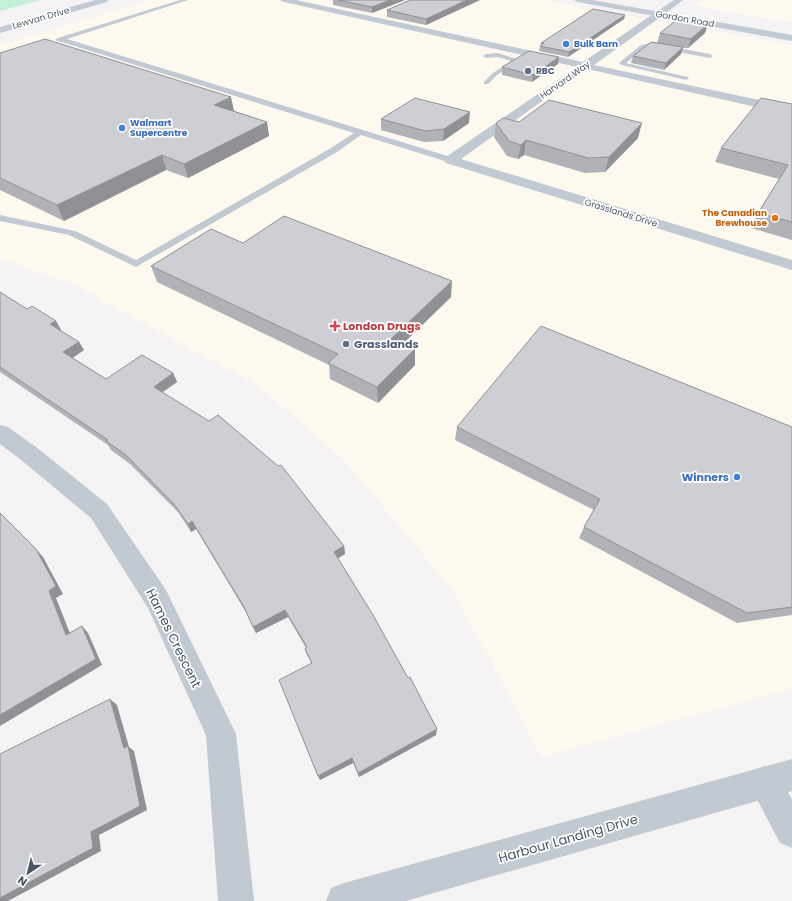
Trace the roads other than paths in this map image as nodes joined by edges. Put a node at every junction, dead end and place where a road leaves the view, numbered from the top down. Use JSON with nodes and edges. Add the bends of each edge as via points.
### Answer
{"nodes":[{"id":1,"x":98,"y":0,"type":"edge"},
{"id":2,"x":104,"y":0,"type":"edge"},
{"id":3,"x":185,"y":0,"type":"edge"},
{"id":4,"x":284,"y":0,"type":"edge"},
{"id":5,"x":578,"y":0,"type":"edge"},
{"id":6,"x":625,"y":0,"type":"edge"},
{"id":7,"x":679,"y":0,"type":"edge"},
{"id":8,"x":669,"y":8,"type":"junction"},
{"id":9,"x":384,"y":14,"type":"edge"},
{"id":10,"x":659,"y":14,"type":"junction"},
{"id":11,"x":371,"y":19,"type":"junction"},
{"id":12,"x":29,"y":22,"type":"junction"},
{"id":13,"x":792,"y":29,"type":"edge"},
{"id":14,"x":0,"y":30,"type":"edge"},
{"id":15,"x":792,"y":38,"type":"edge"},
{"id":16,"x":60,"y":39,"type":"junction"},
{"id":17,"x":52,"y":41,"type":"edge"},
{"id":18,"x":486,"y":56,"type":"dead end"},
{"id":19,"x":710,"y":56,"type":"dead end"},
{"id":20,"x":586,"y":66,"type":"junction"},
{"id":21,"x":686,"y":78,"type":"dead end"},
{"id":22,"x":486,"y":83,"type":"dead end"},
{"id":23,"x":792,"y":111,"type":"edge"},
{"id":24,"x":360,"y":132,"type":"junction"},
{"id":25,"x":450,"y":160,"type":"junction"},
{"id":26,"x":0,"y":218,"type":"edge"},
{"id":27,"x":792,"y":265,"type":"edge"},
{"id":28,"x":0,"y":433,"type":"edge"},
{"id":29,"x":778,"y":778,"type":"edge"},
{"id":30,"x":792,"y":831,"type":"edge"},
{"id":31,"x":236,"y":901,"type":"edge"},
{"id":32,"x":344,"y":901,"type":"edge"}],
"edges":[{"from":1,"to":12,"type":"main road"},
{"from":2,"to":12,"type":"main road","name":"Lewvan Drive"},
{"from":3,"to":16,"type":"lane"},
{"from":4,"to":11,"type":"street"},
{"from":5,"to":10,"type":"main road","name":"Gordon Road"},
{"from":6,"to":8,"type":"main road","name":"Gordon Road"},
{"from":7,"to":8,"type":"street","name":"Harvard Way"},
{"from":8,"to":10,"type":"street","name":"Harvard Way"},
{"from":8,"to":13,"type":"main road","name":"Gordon Road"},
{"from":9,"to":11,"type":"street"},
{"from":10,"to":15,"type":"main road","name":"Gordon Road"},
{"from":10,"to":20,"type":"street","name":"Harvard Way"},
{"from":11,"to":20,"type":"street"},
{"from":12,"to":14,"type":"main road","name":"Lewvan Drive"},
{"from":16,"to":17,"type":"lane"},
{"from":16,"to":24,"type":"lane"},
{"from":18,"to":22,"type":"lane","via":[[498,55],[516,60]]},
{"from":19,"to":21,"type":"lane","via":[[651,45],[643,46],[622,62]]},
{"from":20,"to":23,"type":"street"},
{"from":20,"to":25,"type":"street","name":"Harvard Way"},
{"from":24,"to":25,"type":"lane"},
{"from":24,"to":26,"type":"lane","via":[[334,150],[136,264],[72,232]]},
{"from":25,"to":27,"type":"street","name":"Grasslands Drive"},
{"from":28,"to":31,"type":"street","name":"Hames Crescent","via":[[100,511],[157,599],[220,734]]},
{"from":29,"to":30,"type":"street"},
{"from":29,"to":32,"type":"street","name":"Harbour Landing Drive"}]}
